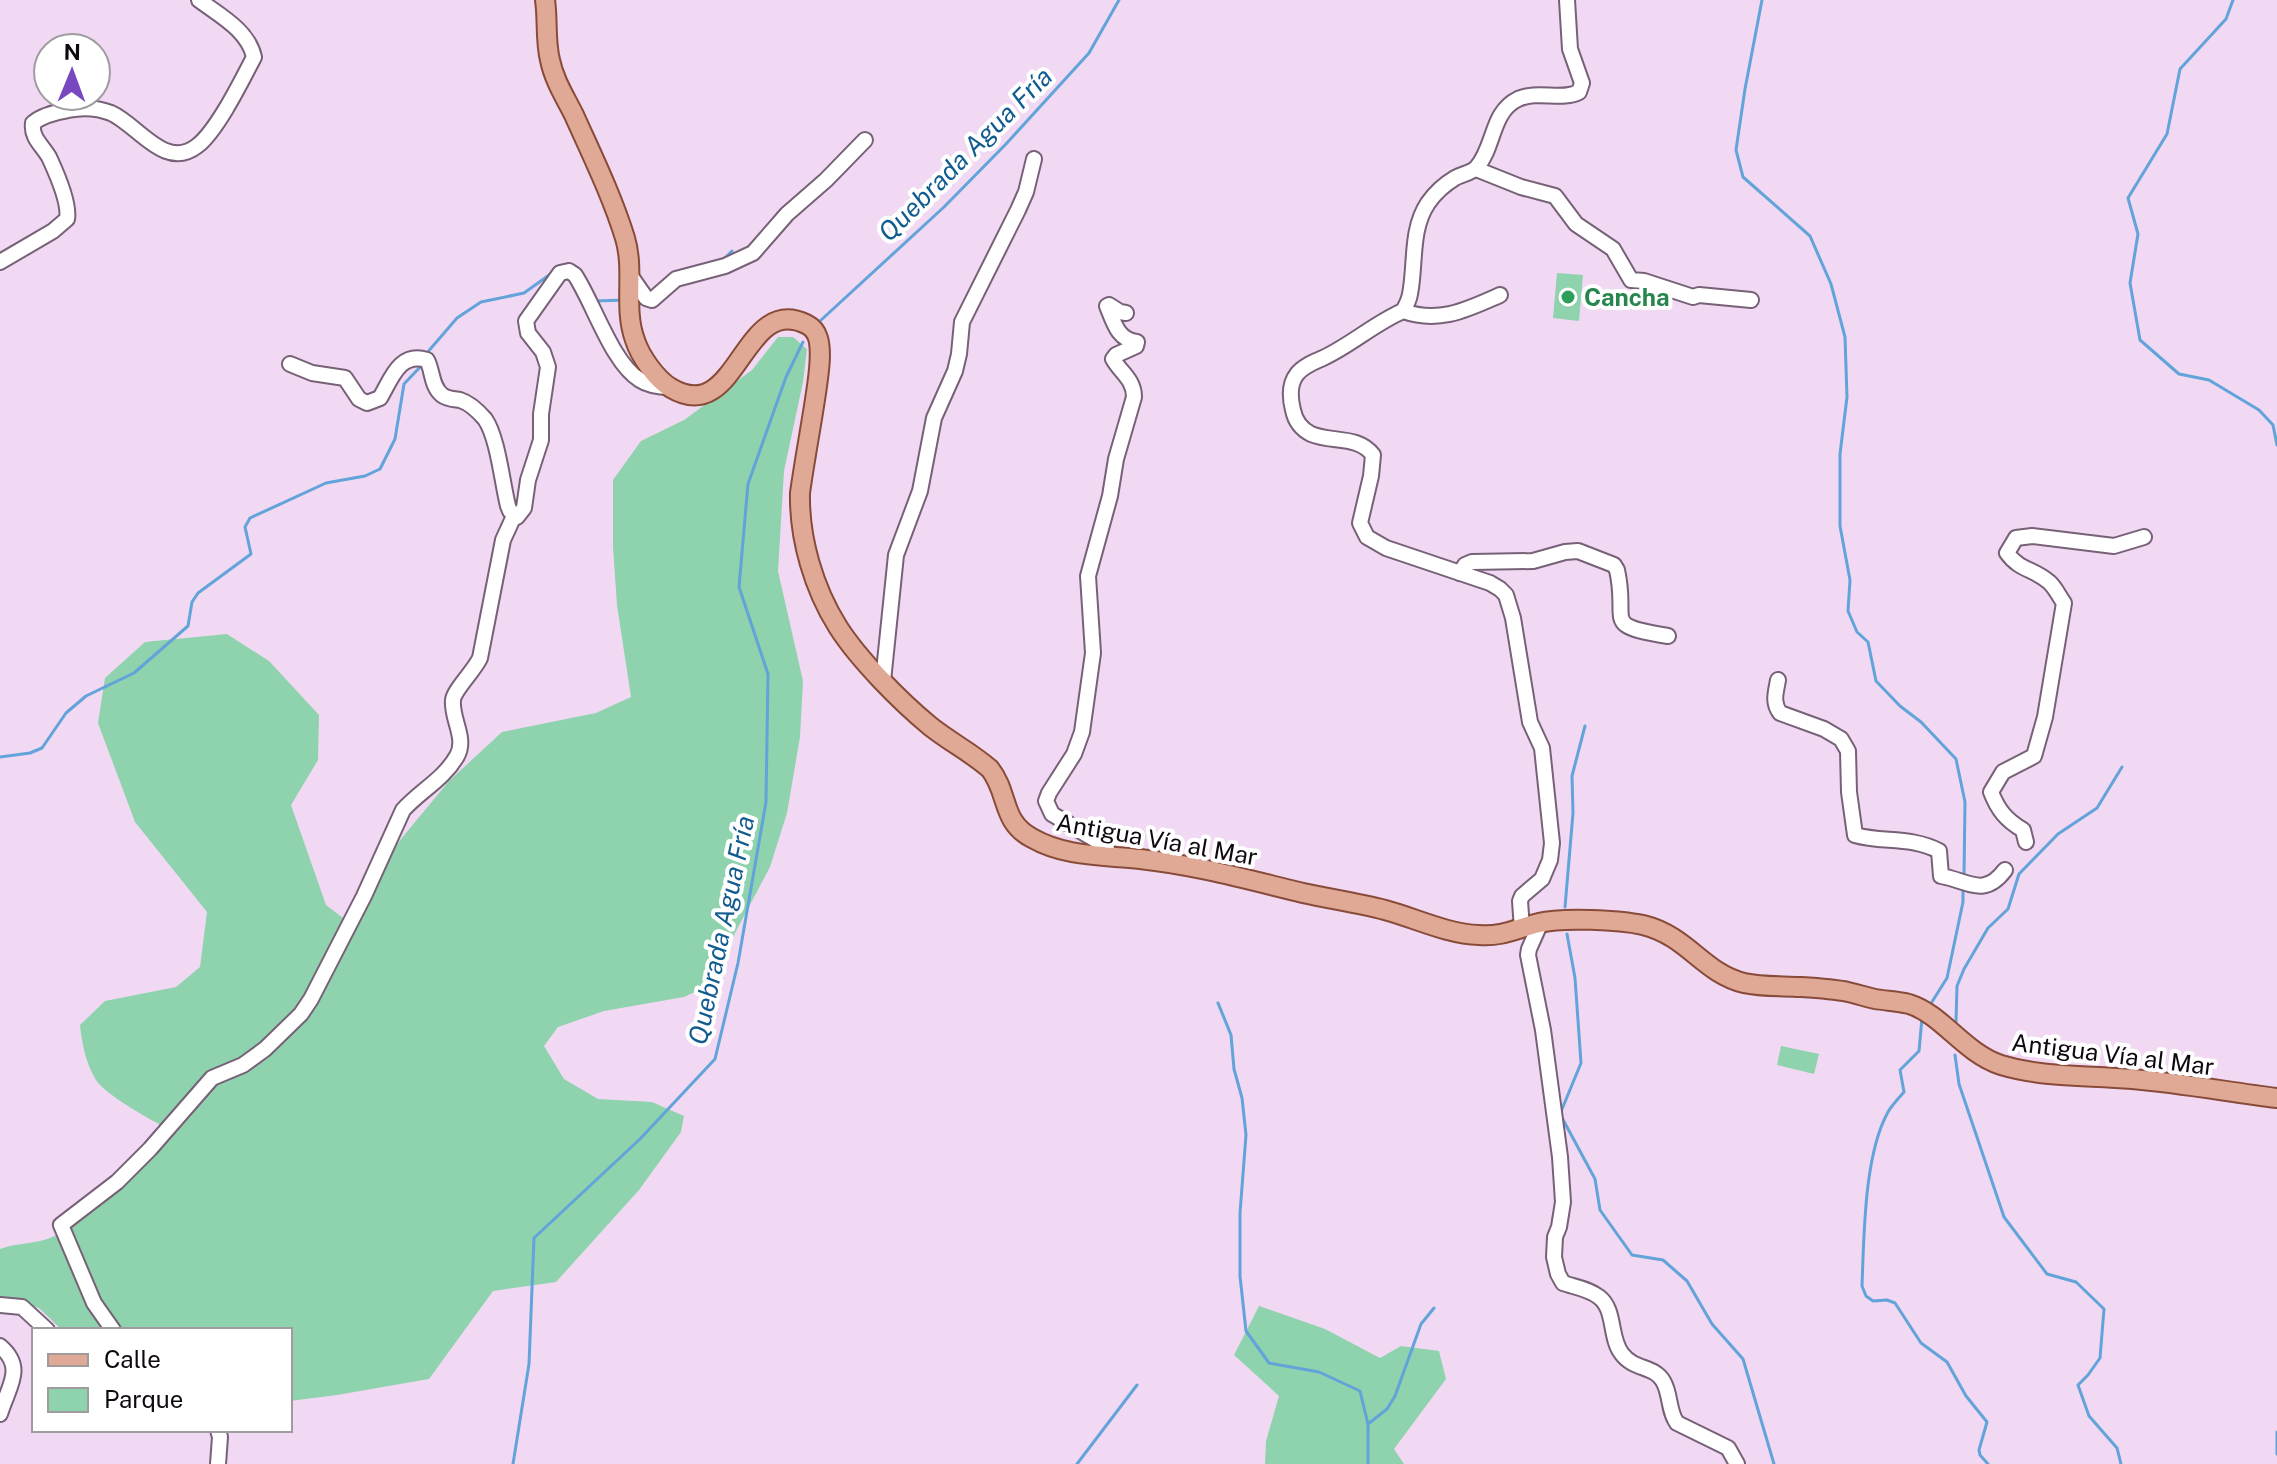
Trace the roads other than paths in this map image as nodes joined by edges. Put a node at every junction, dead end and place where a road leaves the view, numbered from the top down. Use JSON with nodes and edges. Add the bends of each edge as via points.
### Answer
{"nodes":[{"id":1,"x":199,"y":0,"type":"edge"},
{"id":2,"x":545,"y":0,"type":"edge"},
{"id":3,"x":1567,"y":0,"type":"edge"},
{"id":4,"x":865,"y":140,"type":"dead end"},
{"id":5,"x":1034,"y":159,"type":"dead end"},
{"id":6,"x":1476,"y":169,"type":"junction"},
{"id":7,"x":0,"y":262,"type":"edge"},
{"id":8,"x":630,"y":275,"type":"junction"},
{"id":9,"x":1500,"y":295,"type":"dead end"},
{"id":10,"x":1751,"y":300,"type":"dead end"},
{"id":11,"x":1403,"y":311,"type":"junction"},
{"id":12,"x":1126,"y":313,"type":"dead end"},
{"id":13,"x":290,"y":364,"type":"dead end"},
{"id":14,"x":671,"y":387,"type":"junction"},
{"id":15,"x":514,"y":516,"type":"junction"},
{"id":16,"x":2144,"y":537,"type":"dead end"},
{"id":17,"x":1460,"y":573,"type":"junction"},
{"id":18,"x":1668,"y":636,"type":"dead end"},
{"id":19,"x":1778,"y":680,"type":"dead end"},
{"id":20,"x":883,"y":681,"type":"junction"},
{"id":21,"x":2026,"y":842,"type":"dead end"},
{"id":22,"x":1109,"y":856,"type":"junction"},
{"id":23,"x":2005,"y":870,"type":"dead end"},
{"id":24,"x":1541,"y":922,"type":"junction"},
{"id":25,"x":1522,"y":929,"type":"junction"},
{"id":26,"x":2277,"y":1098,"type":"edge"},
{"id":27,"x":0,"y":1305,"type":"edge"},
{"id":28,"x":45,"y":1328,"type":"edge"},
{"id":29,"x":112,"y":1328,"type":"edge"},
{"id":30,"x":0,"y":1346,"type":"edge"},
{"id":31,"x":0,"y":1414,"type":"edge"},
{"id":32,"x":219,"y":1432,"type":"edge"},
{"id":33,"x":218,"y":1464,"type":"edge"},
{"id":34,"x":1737,"y":1464,"type":"edge"}],
"edges":[{"from":1,"to":7,"type":"street","via":[[234,25],[254,57],[212,130],[193,149],[177,153],[159,148],[101,110],[76,109],[37,119],[34,134],[54,169],[67,203],[67,219]]},
{"from":2,"to":8,"type":"main road","via":[[554,75],[626,240]]},
{"from":3,"to":6,"type":"street","via":[[1570,49],[1582,83],[1579,92],[1512,103],[1503,111]]},
{"from":4,"to":8,"type":"street","via":[[753,253],[676,279],[652,300]]},
{"from":5,"to":20,"type":"street","via":[[1026,192],[962,322],[955,371],[934,418],[920,491],[896,555]]},
{"from":6,"to":10,"type":"street","via":[[1555,196],[1576,224],[1613,249],[1631,280],[1693,297]]},
{"from":6,"to":11,"type":"street","via":[[1456,178],[1427,204]]},
{"from":8,"to":14,"type":"main road","via":[[635,342]]},
{"from":9,"to":11,"type":"street","via":[[1454,315]]},
{"from":11,"to":17,"type":"street","via":[[1299,370],[1292,384],[1293,412],[1309,433],[1355,442],[1373,455],[1360,523],[1367,537]]},
{"from":12,"to":22,"type":"street","via":[[1107,306],[1124,338],[1137,342],[1113,359],[1127,374],[1134,397],[1088,576],[1093,653],[1082,732],[1046,801],[1052,814],[1099,842]]},
{"from":13,"to":15,"type":"street","via":[[345,378],[367,403],[380,398],[404,363],[427,360],[440,393],[471,406],[487,422]]},
{"from":14,"to":15,"type":"street","via":[[639,380],[628,369],[575,275],[560,273],[526,321],[548,367],[541,440],[522,512]]},
{"from":14,"to":20,"type":"main road","name":"Antigua Vía al Mar","via":[[695,394],[715,387],[754,338],[777,321],[790,319],[814,329],[819,369],[800,493],[802,535],[839,629]]},
{"from":15,"to":29,"type":"street","via":[[503,540],[480,658],[453,696],[460,752],[403,810],[311,999],[265,1049],[212,1078],[117,1182],[61,1225],[94,1303]]},
{"from":16,"to":21,"type":"street","via":[[2114,546],[2032,536],[2016,538],[2007,553],[2016,565],[2051,583],[2064,603],[2034,756],[2003,772],[1991,792],[1998,809],[2023,830]]},
{"from":17,"to":18,"type":"street","via":[[1472,562],[1533,561],[1578,551],[1614,565],[1620,615],[1627,628]]},
{"from":17,"to":25,"type":"street","via":[[1506,595],[1530,722],[1542,748],[1552,843],[1542,879],[1520,901]]},
{"from":19,"to":23,"type":"street","via":[[1775,700],[1780,713],[1824,729],[1841,739],[1848,751],[1855,835],[1932,848],[1939,851],[1941,876],[1975,886],[1996,882]]},
{"from":20,"to":22,"type":"main road","name":"Antigua Vía al Mar","via":[[933,729],[990,769],[1022,832],[1058,848]]},
{"from":22,"to":25,"type":"main road","name":"Antigua Vía al Mar","via":[[1206,869],[1470,935]]},
{"from":24,"to":25,"type":"main road","name":"Antigua Vía al Mar"},
{"from":24,"to":26,"type":"main road","name":"Antigua Vía al Mar","via":[[1639,924],[1664,931],[1717,971],[1745,983],[1847,991],[1906,1003],[1924,1009],[1977,1053],[2022,1070]]},
{"from":24,"to":34,"type":"street","via":[[1528,955],[1560,1157],[1563,1202],[1555,1266],[1563,1283],[1595,1294],[1607,1305],[1621,1354],[1662,1378],[1677,1423],[1728,1448]]},
{"from":27,"to":28,"type":"street","via":[[22,1307]]},
{"from":30,"to":31,"type":"street","via":[[11,1357],[15,1372]]},
{"from":32,"to":33,"type":"street"}]}
